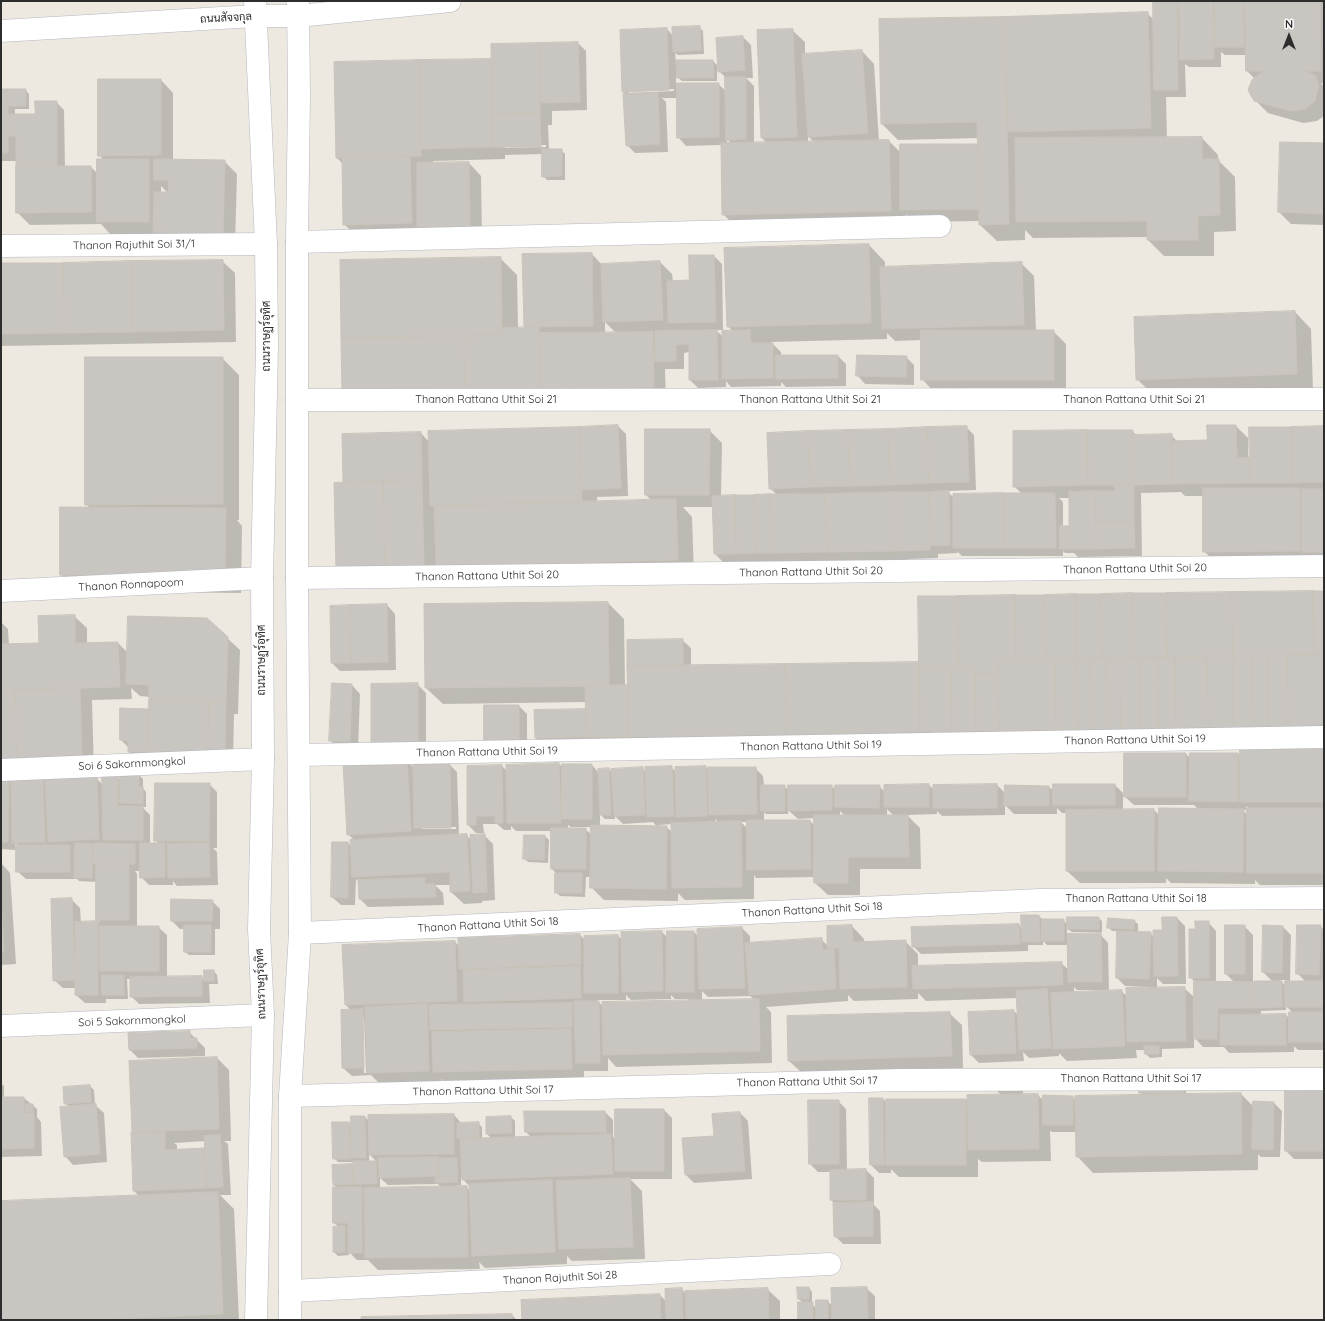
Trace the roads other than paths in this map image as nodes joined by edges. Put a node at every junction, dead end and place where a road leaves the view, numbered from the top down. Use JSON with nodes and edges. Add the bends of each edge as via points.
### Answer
{"nodes":[{"id":1,"x":450,"y":1,"type":"edge"},
{"id":2,"x":255,"y":8,"type":"edge"},
{"id":3,"x":298,"y":8,"type":"edge"},
{"id":4,"x":1,"y":32,"type":"edge"},
{"id":5,"x":940,"y":226,"type":"dead end"},
{"id":6,"x":297,"y":242,"type":"junction"},
{"id":7,"x":266,"y":244,"type":"junction"},
{"id":8,"x":1,"y":246,"type":"edge"},
{"id":9,"x":1324,"y":399,"type":"edge"},
{"id":10,"x":297,"y":400,"type":"junction"},
{"id":11,"x":1324,"y":566,"type":"edge"},
{"id":12,"x":262,"y":578,"type":"junction"},
{"id":13,"x":297,"y":578,"type":"junction"},
{"id":14,"x":1,"y":591,"type":"edge"},
{"id":15,"x":1324,"y":737,"type":"edge"},
{"id":16,"x":299,"y":755,"type":"junction"},
{"id":17,"x":262,"y":758,"type":"junction"},
{"id":18,"x":1,"y":770,"type":"edge"},
{"id":19,"x":1324,"y":898,"type":"edge"},
{"id":20,"x":300,"y":933,"type":"junction"},
{"id":21,"x":262,"y":1016,"type":"junction"},
{"id":22,"x":1,"y":1026,"type":"edge"},
{"id":23,"x":1324,"y":1079,"type":"edge"},
{"id":24,"x":290,"y":1096,"type":"junction"},
{"id":25,"x":259,"y":1212,"type":"junction"},
{"id":26,"x":289,"y":1217,"type":"junction"},
{"id":27,"x":830,"y":1264,"type":"dead end"},
{"id":28,"x":290,"y":1291,"type":"junction"},
{"id":29,"x":256,"y":1320,"type":"edge"},
{"id":30,"x":290,"y":1320,"type":"edge"}],
"edges":[{"from":1,"to":3,"type":"street","name":"ถนนสัจจกุล"},
{"from":2,"to":3,"type":"street","name":"ถนนสัจจกุล"},
{"from":2,"to":4,"type":"street","name":"ถนนสัจจกุล"},
{"from":2,"to":7,"type":"street","name":"ถนนราษฏร์อุทิศ"},
{"from":3,"to":6,"type":"street"},
{"from":5,"to":6,"type":"street"},
{"from":6,"to":10,"type":"street"},
{"from":7,"to":8,"type":"street","name":"Thanon Rajuthit Soi 31/1"},
{"from":7,"to":12,"type":"street","name":"ถนนราษฏร์อุทิศ","via":[[267,346]]},
{"from":9,"to":10,"type":"street","name":"Thanon Rattana Uthit Soi 21"},
{"from":10,"to":13,"type":"street"},
{"from":11,"to":13,"type":"street","name":"Thanon Rattana Uthit Soi 20"},
{"from":12,"to":14,"type":"street","name":"Thanon Ronnapoom"},
{"from":12,"to":17,"type":"street","name":"ถนนราษฏร์อุทิศ"},
{"from":13,"to":16,"type":"street"},
{"from":15,"to":16,"type":"street","name":"Thanon Rattana Uthit Soi 19"},
{"from":16,"to":20,"type":"street"},
{"from":17,"to":18,"type":"street","name":"Soi 6 Sakornmongkol"},
{"from":17,"to":21,"type":"street","name":"ถนนราษฏร์อุทิศ","via":[[259,929]]},
{"from":19,"to":20,"type":"street","name":"Thanon Rattana Uthit Soi 18","via":[[1040,900]]},
{"from":20,"to":24,"type":"street"},
{"from":21,"to":22,"type":"street","name":"Soi 5 Sakornmongkol"},
{"from":21,"to":25,"type":"street","name":"ถนนราษฏร์อุทิศ"},
{"from":23,"to":24,"type":"street","name":"Thanon Rattana Uthit Soi 17","via":[[902,1080]]},
{"from":24,"to":26,"type":"street"},
{"from":25,"to":26,"type":"street"},
{"from":25,"to":29,"type":"street","name":"ถนนราษฏร์อุทิศ"},
{"from":26,"to":28,"type":"street"},
{"from":27,"to":28,"type":"street","name":"Thanon Rajuthit Soi 28"},
{"from":28,"to":30,"type":"street"}]}
